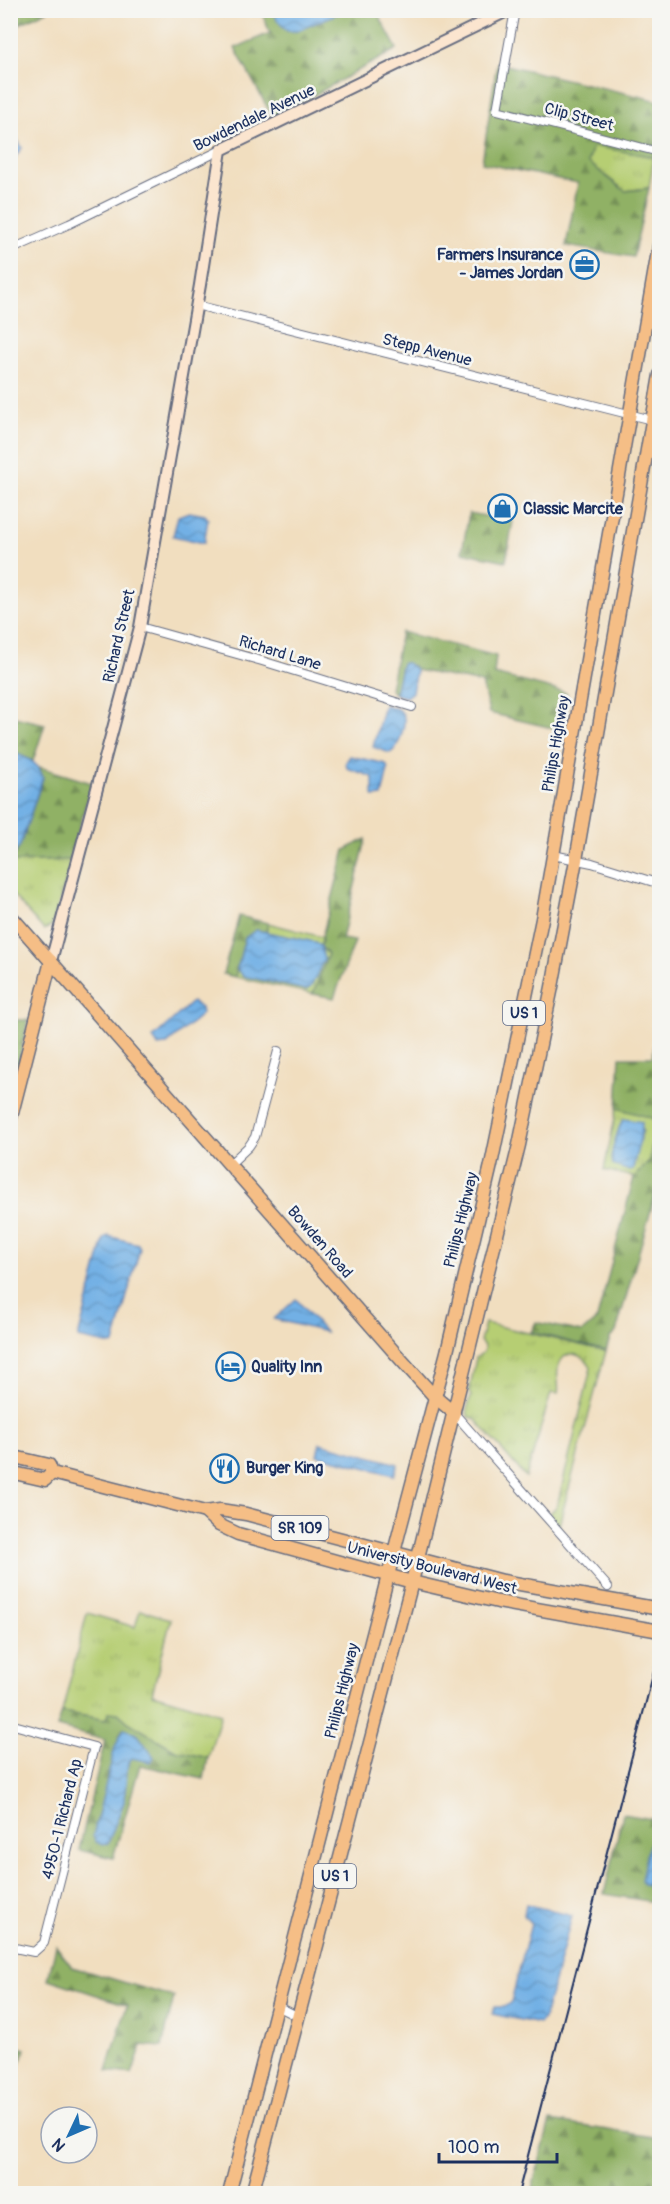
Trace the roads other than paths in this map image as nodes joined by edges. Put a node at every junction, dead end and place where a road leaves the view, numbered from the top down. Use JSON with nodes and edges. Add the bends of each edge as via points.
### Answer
{"nodes":[{"id":1,"x":509,"y":10,"type":"edge"},
{"id":2,"x":515,"y":10,"type":"edge"},
{"id":3,"x":221,"y":150,"type":"junction"},
{"id":4,"x":655,"y":151,"type":"dead end"},
{"id":5,"x":660,"y":240,"type":"edge"},
{"id":6,"x":10,"y":250,"type":"edge"},
{"id":7,"x":656,"y":285,"type":"edge"},
{"id":8,"x":196,"y":305,"type":"junction"},
{"id":9,"x":660,"y":375,"type":"edge"},
{"id":10,"x":629,"y":415,"type":"junction"},
{"id":11,"x":652,"y":420,"type":"junction"},
{"id":12,"x":622,"y":456,"type":"junction"},
{"id":13,"x":645,"y":460,"type":"junction"},
{"id":14,"x":593,"y":625,"type":"junction"},
{"id":15,"x":140,"y":627,"type":"junction"},
{"id":16,"x":616,"y":628,"type":"junction"},
{"id":17,"x":586,"y":669,"type":"junction"},
{"id":18,"x":608,"y":673,"type":"junction"},
{"id":19,"x":412,"y":707,"type":"dead end"},
{"id":20,"x":553,"y":855,"type":"junction"},
{"id":21,"x":576,"y":860,"type":"junction"},
{"id":22,"x":660,"y":884,"type":"edge"},
{"id":23,"x":10,"y":915,"type":"edge"},
{"id":24,"x":51,"y":961,"type":"junction"},
{"id":25,"x":278,"y":1051,"type":"dead end"},
{"id":26,"x":504,"y":1107,"type":"junction"},
{"id":27,"x":526,"y":1112,"type":"junction"},
{"id":28,"x":10,"y":1121,"type":"edge"},
{"id":29,"x":230,"y":1164,"type":"junction"},
{"id":30,"x":434,"y":1396,"type":"junction"},
{"id":31,"x":454,"y":1413,"type":"junction"},
{"id":32,"x":10,"y":1456,"type":"edge"},
{"id":33,"x":10,"y":1472,"type":"edge"},
{"id":34,"x":52,"y":1473,"type":"junction"},
{"id":35,"x":205,"y":1512,"type":"junction"},
{"id":36,"x":394,"y":1553,"type":"junction"},
{"id":37,"x":417,"y":1559,"type":"junction"},
{"id":38,"x":388,"y":1576,"type":"junction"},
{"id":39,"x":412,"y":1582,"type":"junction"},
{"id":40,"x":608,"y":1587,"type":"dead end"},
{"id":41,"x":660,"y":1609,"type":"edge"},
{"id":42,"x":660,"y":1631,"type":"edge"},
{"id":43,"x":10,"y":1724,"type":"edge"},
{"id":44,"x":10,"y":1947,"type":"edge"},
{"id":45,"x":277,"y":2006,"type":"junction"},
{"id":46,"x":297,"y":2016,"type":"junction"},
{"id":47,"x":229,"y":2193,"type":"edge"},
{"id":48,"x":252,"y":2193,"type":"edge"}],
"edges":[{"from":1,"to":3,"type":"street","name":"Bowdendale Avenue"},
{"from":2,"to":4,"type":"street","name":"Clip Street","via":[[497,110]]},
{"from":3,"to":6,"type":"street","name":"Bowdendale Avenue"},
{"from":3,"to":8,"type":"street","name":"Richard Street"},
{"from":5,"to":7,"type":"main road","name":"Philips Highway","number":"US 1"},
{"from":7,"to":10,"type":"main road","name":"Philips Highway","number":"US 1"},
{"from":8,"to":10,"type":"street","name":"Stepp Avenue"},
{"from":8,"to":15,"type":"street","name":"Richard Street"},
{"from":9,"to":11,"type":"main road","number":"US 1"},
{"from":10,"to":11,"type":"street","name":"Stepp Avenue"},
{"from":10,"to":12,"type":"main road","name":"Philips Highway","number":"US 1"},
{"from":11,"to":13,"type":"main road","number":"US 1"},
{"from":12,"to":13,"type":"main road"},
{"from":12,"to":14,"type":"main road","name":"Philips Highway","number":"US 1"},
{"from":13,"to":16,"type":"main road","number":"US 1"},
{"from":14,"to":16,"type":"main road"},
{"from":14,"to":17,"type":"main road","name":"Philips Highway","number":"US 1"},
{"from":15,"to":19,"type":"street","name":"Richard Lane"},
{"from":15,"to":24,"type":"street","name":"Richard Street"},
{"from":16,"to":18,"type":"main road","number":"US 1"},
{"from":17,"to":18,"type":"main road"},
{"from":17,"to":20,"type":"main road","name":"Philips Highway","number":"US 1"},
{"from":18,"to":21,"type":"main road","number":"US 1"},
{"from":20,"to":21,"type":"street"},
{"from":20,"to":26,"type":"main road","name":"Philips Highway","number":"US 1"},
{"from":21,"to":22,"type":"street"},
{"from":21,"to":27,"type":"main road","number":"US 1"},
{"from":23,"to":24,"type":"main road","name":"Bowden Road"},
{"from":24,"to":28,"type":"main road","name":"Richard Street"},
{"from":24,"to":29,"type":"main road","name":"Bowden Road"},
{"from":25,"to":29,"type":"street","via":[[255,1137]]},
{"from":26,"to":27,"type":"main road"},
{"from":26,"to":30,"type":"main road","name":"Philips Highway","number":"US 1"},
{"from":27,"to":31,"type":"main road","number":"US 1"},
{"from":29,"to":30,"type":"main road","name":"Bowden Road"},
{"from":30,"to":31,"type":"main road","name":"Bowden Road"},
{"from":30,"to":36,"type":"main road","name":"Philips Highway","number":"US 1"},
{"from":31,"to":37,"type":"main road","number":"US 1"},
{"from":31,"to":40,"type":"street","name":"Bowden Road"},
{"from":32,"to":34,"type":"main road","name":"University Boulevard West","number":"SR 109","via":[[49,1465]]},
{"from":33,"to":34,"type":"main road","number":"SR 109","via":[[45,1480]]},
{"from":34,"to":35,"type":"main road","name":"University Boulevard West","number":"SR 109"},
{"from":35,"to":36,"type":"main road","name":"University Boulevard West","number":"SR 109","via":[[246,1514]]},
{"from":35,"to":38,"type":"main road","name":"University Boulevard West","number":"SR 109","via":[[219,1525],[238,1534]]},
{"from":36,"to":37,"type":"main road","name":"University Boulevard West","number":"SR 109"},
{"from":36,"to":38,"type":"main road","name":"Philips Highway","number":"US 1"},
{"from":37,"to":39,"type":"main road","number":"US 1"},
{"from":37,"to":41,"type":"main road","name":"University Boulevard West","number":"SR 109","via":[[503,1581]]},
{"from":38,"to":39,"type":"main road","name":"University Boulevard West","number":"SR 109"},
{"from":38,"to":45,"type":"main road","name":"Philips Highway","number":"US 1"},
{"from":39,"to":42,"type":"main road","name":"University Boulevard West","number":"SR 109"},
{"from":39,"to":46,"type":"main road","number":"US 1"},
{"from":43,"to":44,"type":"street","name":"4950-1 Richard Ap","via":[[94,1747],[44,1943],[34,1952]]},
{"from":45,"to":46,"type":"street"},
{"from":45,"to":47,"type":"main road","name":"Philips Highway","number":"US 1"},
{"from":46,"to":48,"type":"main road","number":"US 1"}]}
